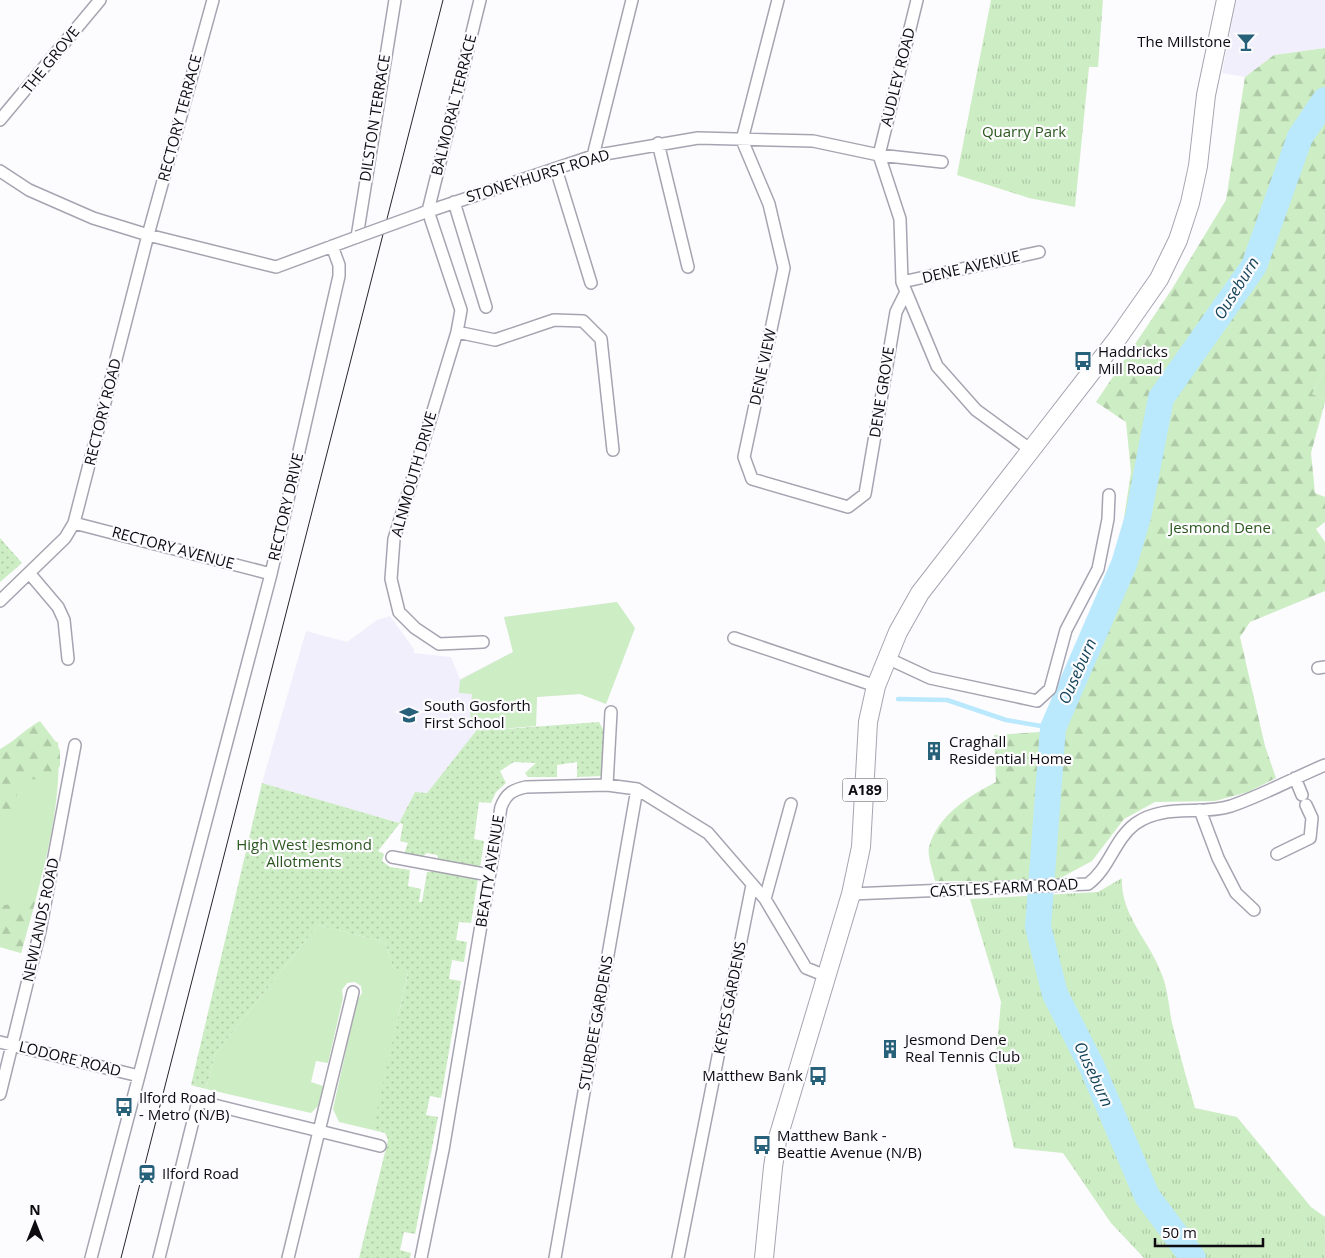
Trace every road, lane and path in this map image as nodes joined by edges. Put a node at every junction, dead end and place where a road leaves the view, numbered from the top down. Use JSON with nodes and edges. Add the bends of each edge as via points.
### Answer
{"nodes":[{"id":1,"x":100,"y":0,"type":"edge"},
{"id":2,"x":213,"y":0,"type":"edge"},
{"id":3,"x":395,"y":0,"type":"edge"},
{"id":4,"x":480,"y":0,"type":"edge"},
{"id":5,"x":632,"y":0,"type":"edge"},
{"id":6,"x":778,"y":0,"type":"edge"},
{"id":7,"x":917,"y":0,"type":"edge"},
{"id":8,"x":1226,"y":0,"type":"edge"},
{"id":9,"x":0,"y":120,"type":"edge"},
{"id":10,"x":742,"y":140,"type":"junction"},
{"id":11,"x":658,"y":143,"type":"junction"},
{"id":12,"x":879,"y":155,"type":"junction"},
{"id":13,"x":593,"y":156,"type":"junction"},
{"id":14,"x":942,"y":162,"type":"dead end"},
{"id":15,"x":556,"y":169,"type":"junction"},
{"id":16,"x":0,"y":172,"type":"edge"},
{"id":17,"x":454,"y":202,"type":"junction"},
{"id":18,"x":425,"y":212,"type":"junction"},
{"id":19,"x":148,"y":235,"type":"junction"},
{"id":20,"x":357,"y":237,"type":"junction"},
{"id":21,"x":332,"y":246,"type":"junction"},
{"id":22,"x":1039,"y":252,"type":"dead end"},
{"id":23,"x":688,"y":267,"type":"dead end"},
{"id":24,"x":591,"y":283,"type":"dead end"},
{"id":25,"x":904,"y":287,"type":"junction"},
{"id":26,"x":486,"y":307,"type":"dead end"},
{"id":27,"x":457,"y":332,"type":"junction"},
{"id":28,"x":614,"y":450,"type":"dead end"},
{"id":29,"x":1030,"y":450,"type":"junction"},
{"id":30,"x":865,"y":494,"type":"joint"},
{"id":31,"x":1109,"y":495,"type":"dead end"},
{"id":32,"x":74,"y":523,"type":"junction"},
{"id":33,"x":30,"y":574,"type":"junction"},
{"id":34,"x":271,"y":574,"type":"junction"},
{"id":35,"x":0,"y":601,"type":"edge"},
{"id":36,"x":734,"y":638,"type":"dead end"},
{"id":37,"x":483,"y":642,"type":"dead end"},
{"id":38,"x":887,"y":658,"type":"junction"},
{"id":39,"x":68,"y":659,"type":"dead end"},
{"id":40,"x":876,"y":686,"type":"junction"},
{"id":41,"x":611,"y":712,"type":"dead end"},
{"id":42,"x":75,"y":745,"type":"dead end"},
{"id":43,"x":1325,"y":765,"type":"edge"},
{"id":44,"x":1295,"y":778,"type":"junction"},
{"id":45,"x":607,"y":785,"type":"junction"},
{"id":46,"x":637,"y":788,"type":"junction"},
{"id":47,"x":791,"y":804,"type":"dead end"},
{"id":48,"x":1200,"y":810,"type":"junction"},
{"id":49,"x":1277,"y":854,"type":"dead end"},
{"id":50,"x":392,"y":857,"type":"dead end"},
{"id":51,"x":490,"y":875,"type":"junction"},
{"id":52,"x":752,"y":886,"type":"junction"},
{"id":53,"x":851,"y":894,"type":"junction"},
{"id":54,"x":765,"y":899,"type":"junction"},
{"id":55,"x":1254,"y":910,"type":"dead end"},
{"id":56,"x":826,"y":976,"type":"junction"},
{"id":57,"x":353,"y":992,"type":"dead end"},
{"id":58,"x":0,"y":1042,"type":"edge"},
{"id":59,"x":13,"y":1045,"type":"junction"},
{"id":60,"x":139,"y":1076,"type":"junction"},
{"id":61,"x":0,"y":1094,"type":"edge"},
{"id":62,"x":320,"y":1130,"type":"junction"},
{"id":63,"x":380,"y":1146,"type":"dead end"},
{"id":64,"x":91,"y":1258,"type":"edge"},
{"id":65,"x":159,"y":1258,"type":"edge"},
{"id":66,"x":288,"y":1258,"type":"edge"},
{"id":67,"x":421,"y":1258,"type":"edge"},
{"id":68,"x":555,"y":1258,"type":"edge"},
{"id":69,"x":678,"y":1258,"type":"edge"},
{"id":70,"x":764,"y":1258,"type":"edge"}],
"edges":[{"from":1,"to":9,"type":"street","name":"THE GROVE"},
{"from":2,"to":19,"type":"street","name":"RECTORY TERRACE"},
{"from":3,"to":20,"type":"street","name":"DILSTON TERRACE"},
{"from":4,"to":18,"type":"street","name":"BALMORAL TERRACE"},
{"from":5,"to":13,"type":"street"},
{"from":6,"to":10,"type":"street"},
{"from":7,"to":12,"type":"street","name":"AUDLEY ROAD"},
{"from":8,"to":29,"type":"main road","number":"A189","via":[[1206,95],[1198,166],[1178,240],[1160,279]]},
{"from":10,"to":11,"type":"street","name":"STONEYHURST ROAD","via":[[698,138]]},
{"from":10,"to":12,"type":"street","name":"STONEYHURST ROAD","via":[[813,142]]},
{"from":10,"to":30,"type":"street","name":"DENE VIEW","via":[[769,204],[784,268],[744,457],[752,480],[848,507]]},
{"from":11,"to":13,"type":"street","name":"STONEYHURST ROAD"},
{"from":11,"to":23,"type":"street"},
{"from":12,"to":14,"type":"street","name":"STONEYHURST ROAD"},
{"from":12,"to":25,"type":"street","via":[[900,219]]},
{"from":13,"to":15,"type":"street","name":"STONEYHURST ROAD"},
{"from":15,"to":17,"type":"street","name":"STONEYHURST ROAD"},
{"from":15,"to":24,"type":"street"},
{"from":16,"to":19,"type":"street","name":"STONEYHURST ROAD","via":[[29,190],[93,218]]},
{"from":17,"to":18,"type":"street","name":"STONEYHURST ROAD"},
{"from":17,"to":26,"type":"street"},
{"from":18,"to":20,"type":"street","name":"STONEYHURST ROAD","bridge":true},
{"from":18,"to":27,"type":"street","name":"ALNMOUTH DRIVE","via":[[461,310]]},
{"from":19,"to":21,"type":"street","name":"STONEYHURST ROAD","via":[[276,267]]},
{"from":19,"to":32,"type":"street","name":"RECTORY ROAD"},
{"from":20,"to":21,"type":"street","name":"STONEYHURST ROAD"},
{"from":21,"to":34,"type":"street","name":"RECTORY DRIVE","via":[[339,276]]},
{"from":22,"to":25,"type":"street","name":"DENE AVENUE"},
{"from":25,"to":29,"type":"street","via":[[936,366],[976,410]]},
{"from":25,"to":30,"type":"street","name":"DENE GROVE","via":[[896,312]]},
{"from":27,"to":28,"type":"street","via":[[495,340],[554,320],[583,320],[601,339]]},
{"from":27,"to":37,"type":"street","name":"ALNMOUTH DRIVE","via":[[394,539],[391,579],[399,612],[438,644]]},
{"from":29,"to":38,"type":"main road","number":"A189","via":[[920,593]]},
{"from":31,"to":38,"type":"street","via":[[1108,519],[1098,569],[1066,630],[1050,689],[1037,701],[930,678]]},
{"from":32,"to":33,"type":"street","name":"RECTORY ROAD","via":[[65,538]]},
{"from":32,"to":34,"type":"street","name":"RECTORY AVENUE"},
{"from":33,"to":35,"type":"street","name":"RECTORY ROAD"},
{"from":33,"to":39,"type":"street","via":[[58,607],[64,620]]},
{"from":34,"to":60,"type":"street","name":"RECTORY DRIVE"},
{"from":36,"to":40,"type":"street"},
{"from":38,"to":40,"type":"main road","number":"A189"},
{"from":40,"to":53,"type":"main road","number":"A189","via":[[868,722],[861,847]]},
{"from":41,"to":45,"type":"street"},
{"from":42,"to":59,"type":"street","name":"NEWLANDS ROAD","via":[[40,932]]},
{"from":43,"to":44,"type":"street","name":"CASTLES FARM ROAD"},
{"from":44,"to":48,"type":"street","name":"CASTLES FARM ROAD","via":[[1229,807]]},
{"from":44,"to":49,"type":"street","via":[[1312,818],[1310,838]]},
{"from":45,"to":46,"type":"street","name":"BEATTY AVENUE"},
{"from":45,"to":51,"type":"street","name":"BEATTY AVENUE","via":[[514,789],[505,797],[501,807]]},
{"from":46,"to":52,"type":"street","name":"BEATTY AVENUE","via":[[708,833]]},
{"from":46,"to":68,"type":"street","name":"STURDEE GARDENS"},
{"from":47,"to":54,"type":"street"},
{"from":48,"to":53,"type":"street","name":"CASTLES FARM ROAD","via":[[1179,809],[1160,813],[1136,824],[1122,836],[1097,877],[1088,884]]},
{"from":48,"to":55,"type":"street","via":[[1218,858],[1236,893]]},
{"from":50,"to":51,"type":"street"},
{"from":51,"to":67,"type":"street","name":"BEATTY AVENUE"},
{"from":52,"to":54,"type":"street","name":"BEATTY AVENUE"},
{"from":52,"to":69,"type":"street","name":"KEYES GARDENS"},
{"from":53,"to":56,"type":"main road","number":"A189"},
{"from":54,"to":56,"type":"street","name":"BEATTY AVENUE","via":[[806,968]]},
{"from":56,"to":70,"type":"main road","number":"A189","via":[[778,1141]]},
{"from":57,"to":62,"type":"street"},
{"from":58,"to":59,"type":"street","name":"LODORE ROAD"},
{"from":59,"to":60,"type":"street","name":"LODORE ROAD"},
{"from":59,"to":61,"type":"street","name":"NEWLANDS ROAD"},
{"from":60,"to":64,"type":"street"},
{"from":62,"to":63,"type":"street"},
{"from":62,"to":65,"type":"street","via":[[198,1101]]},
{"from":62,"to":66,"type":"street"}]}
